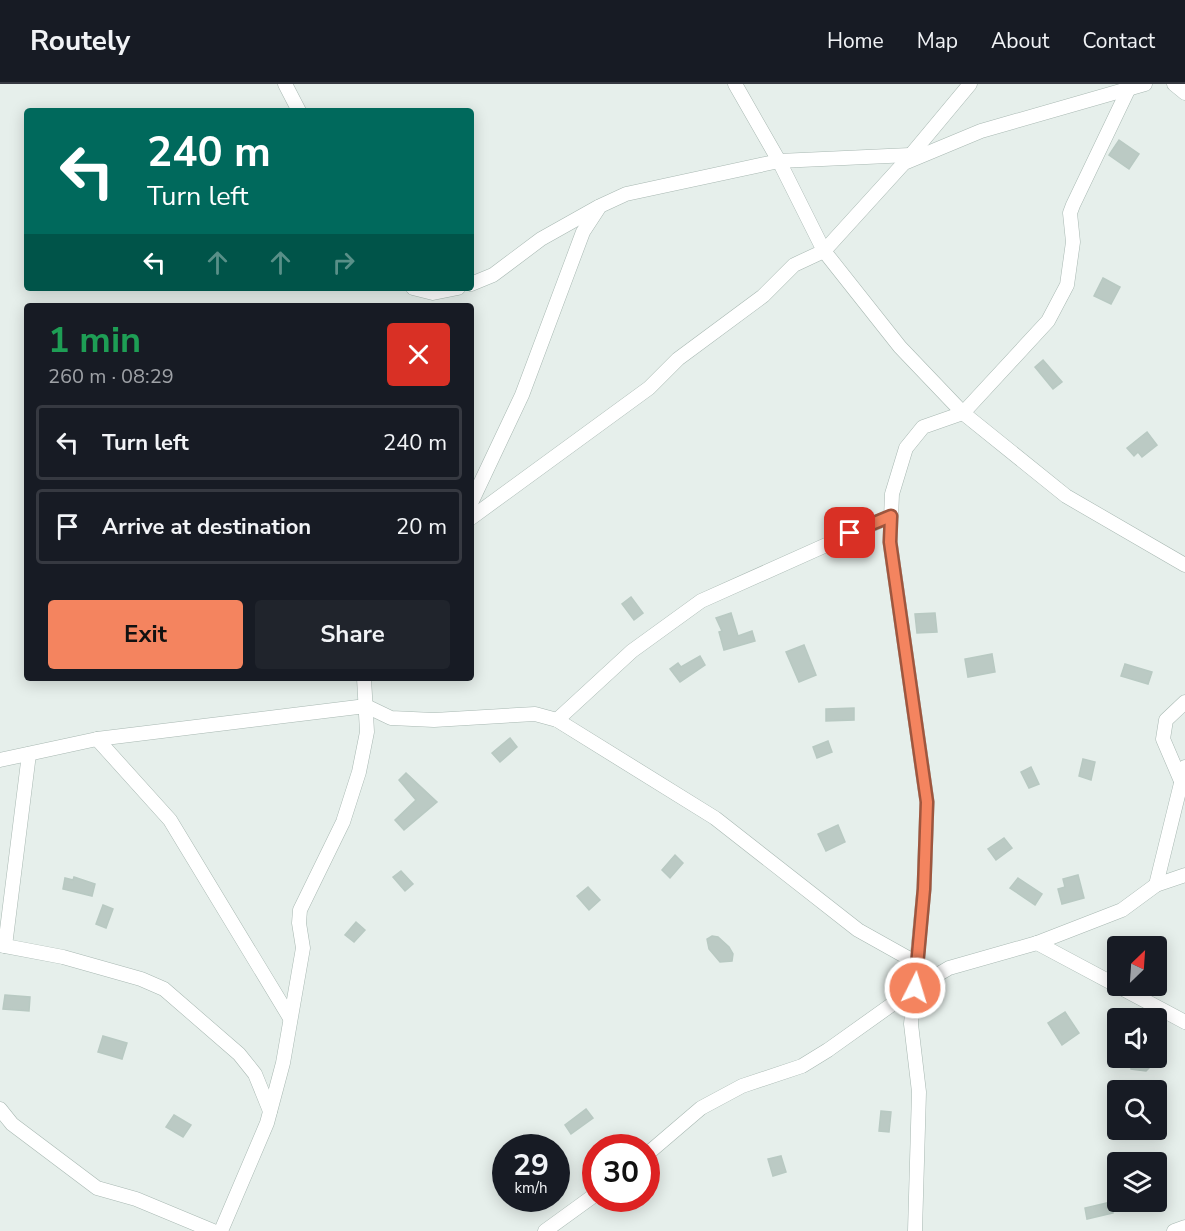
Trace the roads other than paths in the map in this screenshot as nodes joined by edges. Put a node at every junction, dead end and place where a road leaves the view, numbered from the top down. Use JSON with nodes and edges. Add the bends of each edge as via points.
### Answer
{"nodes":[{"id":1,"x":285,"y":84,"type":"edge"},
{"id":2,"x":735,"y":84,"type":"edge"},
{"id":3,"x":970,"y":84,"type":"edge"},
{"id":4,"x":1145,"y":84,"type":"edge"},
{"id":5,"x":1174,"y":84,"type":"edge"},
{"id":6,"x":1129,"y":88,"type":"junction"},
{"id":7,"x":1185,"y":93,"type":"edge"},
{"id":8,"x":297,"y":108,"type":"edge"},
{"id":9,"x":907,"y":159,"type":"junction"},
{"id":10,"x":779,"y":160,"type":"junction"},
{"id":11,"x":600,"y":206,"type":"junction"},
{"id":12,"x":824,"y":251,"type":"junction"},
{"id":13,"x":474,"y":283,"type":"edge"},
{"id":14,"x":425,"y":291,"type":"edge"},
{"id":15,"x":443,"y":291,"type":"edge"},
{"id":16,"x":963,"y":413,"type":"junction"},
{"id":17,"x":474,"y":497,"type":"edge"},
{"id":18,"x":474,"y":516,"type":"edge"},
{"id":19,"x":891,"y":516,"type":"junction"},
{"id":20,"x":1185,"y":565,"type":"edge"},
{"id":21,"x":364,"y":681,"type":"edge"},
{"id":22,"x":1185,"y":702,"type":"edge"},
{"id":23,"x":366,"y":706,"type":"junction"},
{"id":24,"x":557,"y":720,"type":"junction"},
{"id":25,"x":97,"y":739,"type":"junction"},
{"id":26,"x":29,"y":754,"type":"junction"},
{"id":27,"x":0,"y":760,"type":"edge"},
{"id":28,"x":1185,"y":767,"type":"edge"},
{"id":29,"x":1181,"y":781,"type":"junction"},
{"id":30,"x":1185,"y":875,"type":"edge"},
{"id":31,"x":1156,"y":885,"type":"junction"},
{"id":32,"x":1037,"y":943,"type":"junction"},
{"id":33,"x":3,"y":945,"type":"edge"},
{"id":34,"x":917,"y":963,"type":"junction"},
{"id":35,"x":915,"y":988,"type":"junction"},
{"id":36,"x":290,"y":1018,"type":"junction"},
{"id":37,"x":1185,"y":1022,"type":"edge"},
{"id":38,"x":0,"y":1109,"type":"edge"},
{"id":39,"x":270,"y":1111,"type":"junction"},
{"id":40,"x":660,"y":1143,"type":"edge"},
{"id":41,"x":582,"y":1204,"type":"edge"},
{"id":42,"x":1185,"y":1227,"type":"edge"},
{"id":43,"x":213,"y":1231,"type":"edge"},
{"id":44,"x":221,"y":1231,"type":"edge"},
{"id":45,"x":545,"y":1231,"type":"edge"},
{"id":46,"x":915,"y":1231,"type":"edge"},
{"id":47,"x":1174,"y":1231,"type":"edge"}],
"edges":[{"from":1,"to":8,"type":"street"},
{"from":2,"to":10,"type":"street"},
{"from":3,"to":9,"type":"street"},
{"from":4,"to":6,"type":"street"},
{"from":5,"to":7,"type":"street"},
{"from":6,"to":9,"type":"street","via":[[981,131]]},
{"from":6,"to":16,"type":"street","via":[[1072,205],[1071,262],[1060,301],[1033,340]]},
{"from":9,"to":10,"type":"street"},
{"from":9,"to":12,"type":"street"},
{"from":10,"to":11,"type":"street","via":[[626,194]]},
{"from":10,"to":12,"type":"street"},
{"from":11,"to":13,"type":"street","via":[[541,238],[493,275]]},
{"from":11,"to":17,"type":"street","via":[[583,232],[522,395]]},
{"from":12,"to":16,"type":"street","via":[[900,347]]},
{"from":12,"to":18,"type":"street","via":[[794,265],[763,296],[678,359],[649,388]]},
{"from":14,"to":15,"type":"street"},
{"from":16,"to":19,"type":"street","via":[[923,427],[906,448],[892,494]]},
{"from":16,"to":20,"type":"street","via":[[1066,496]]},
{"from":19,"to":24,"type":"street","via":[[701,601],[632,651]]},
{"from":19,"to":34,"type":"street","via":[[890,542],[927,802]]},
{"from":21,"to":23,"type":"street"},
{"from":22,"to":29,"type":"street","via":[[1166,720],[1163,739]]},
{"from":23,"to":24,"type":"street","via":[[391,718],[434,720],[535,714]]},
{"from":23,"to":25,"type":"street"},
{"from":23,"to":36,"type":"street","via":[[366,741],[351,799],[300,910],[303,948]]},
{"from":24,"to":34,"type":"street","via":[[715,818],[858,930]]},
{"from":25,"to":26,"type":"street"},
{"from":25,"to":36,"type":"street","via":[[170,820]]},
{"from":26,"to":27,"type":"street"},
{"from":26,"to":33,"type":"street"},
{"from":28,"to":29,"type":"street"},
{"from":29,"to":31,"type":"street"},
{"from":30,"to":31,"type":"street"},
{"from":31,"to":32,"type":"street","via":[[1122,910]]},
{"from":32,"to":35,"type":"street","via":[[949,968]]},
{"from":32,"to":37,"type":"street"},
{"from":33,"to":39,"type":"street","via":[[63,957],[164,989],[239,1054],[255,1074]]},
{"from":34,"to":35,"type":"street"},
{"from":35,"to":40,"type":"street","via":[[802,1066],[742,1086],[701,1107]]},
{"from":35,"to":46,"type":"street","via":[[911,1024],[919,1092]]},
{"from":36,"to":39,"type":"street"},
{"from":38,"to":43,"type":"street","via":[[12,1124],[97,1188],[136,1199]]},
{"from":39,"to":44,"type":"street"},
{"from":41,"to":45,"type":"street"},
{"from":42,"to":47,"type":"street"}]}
